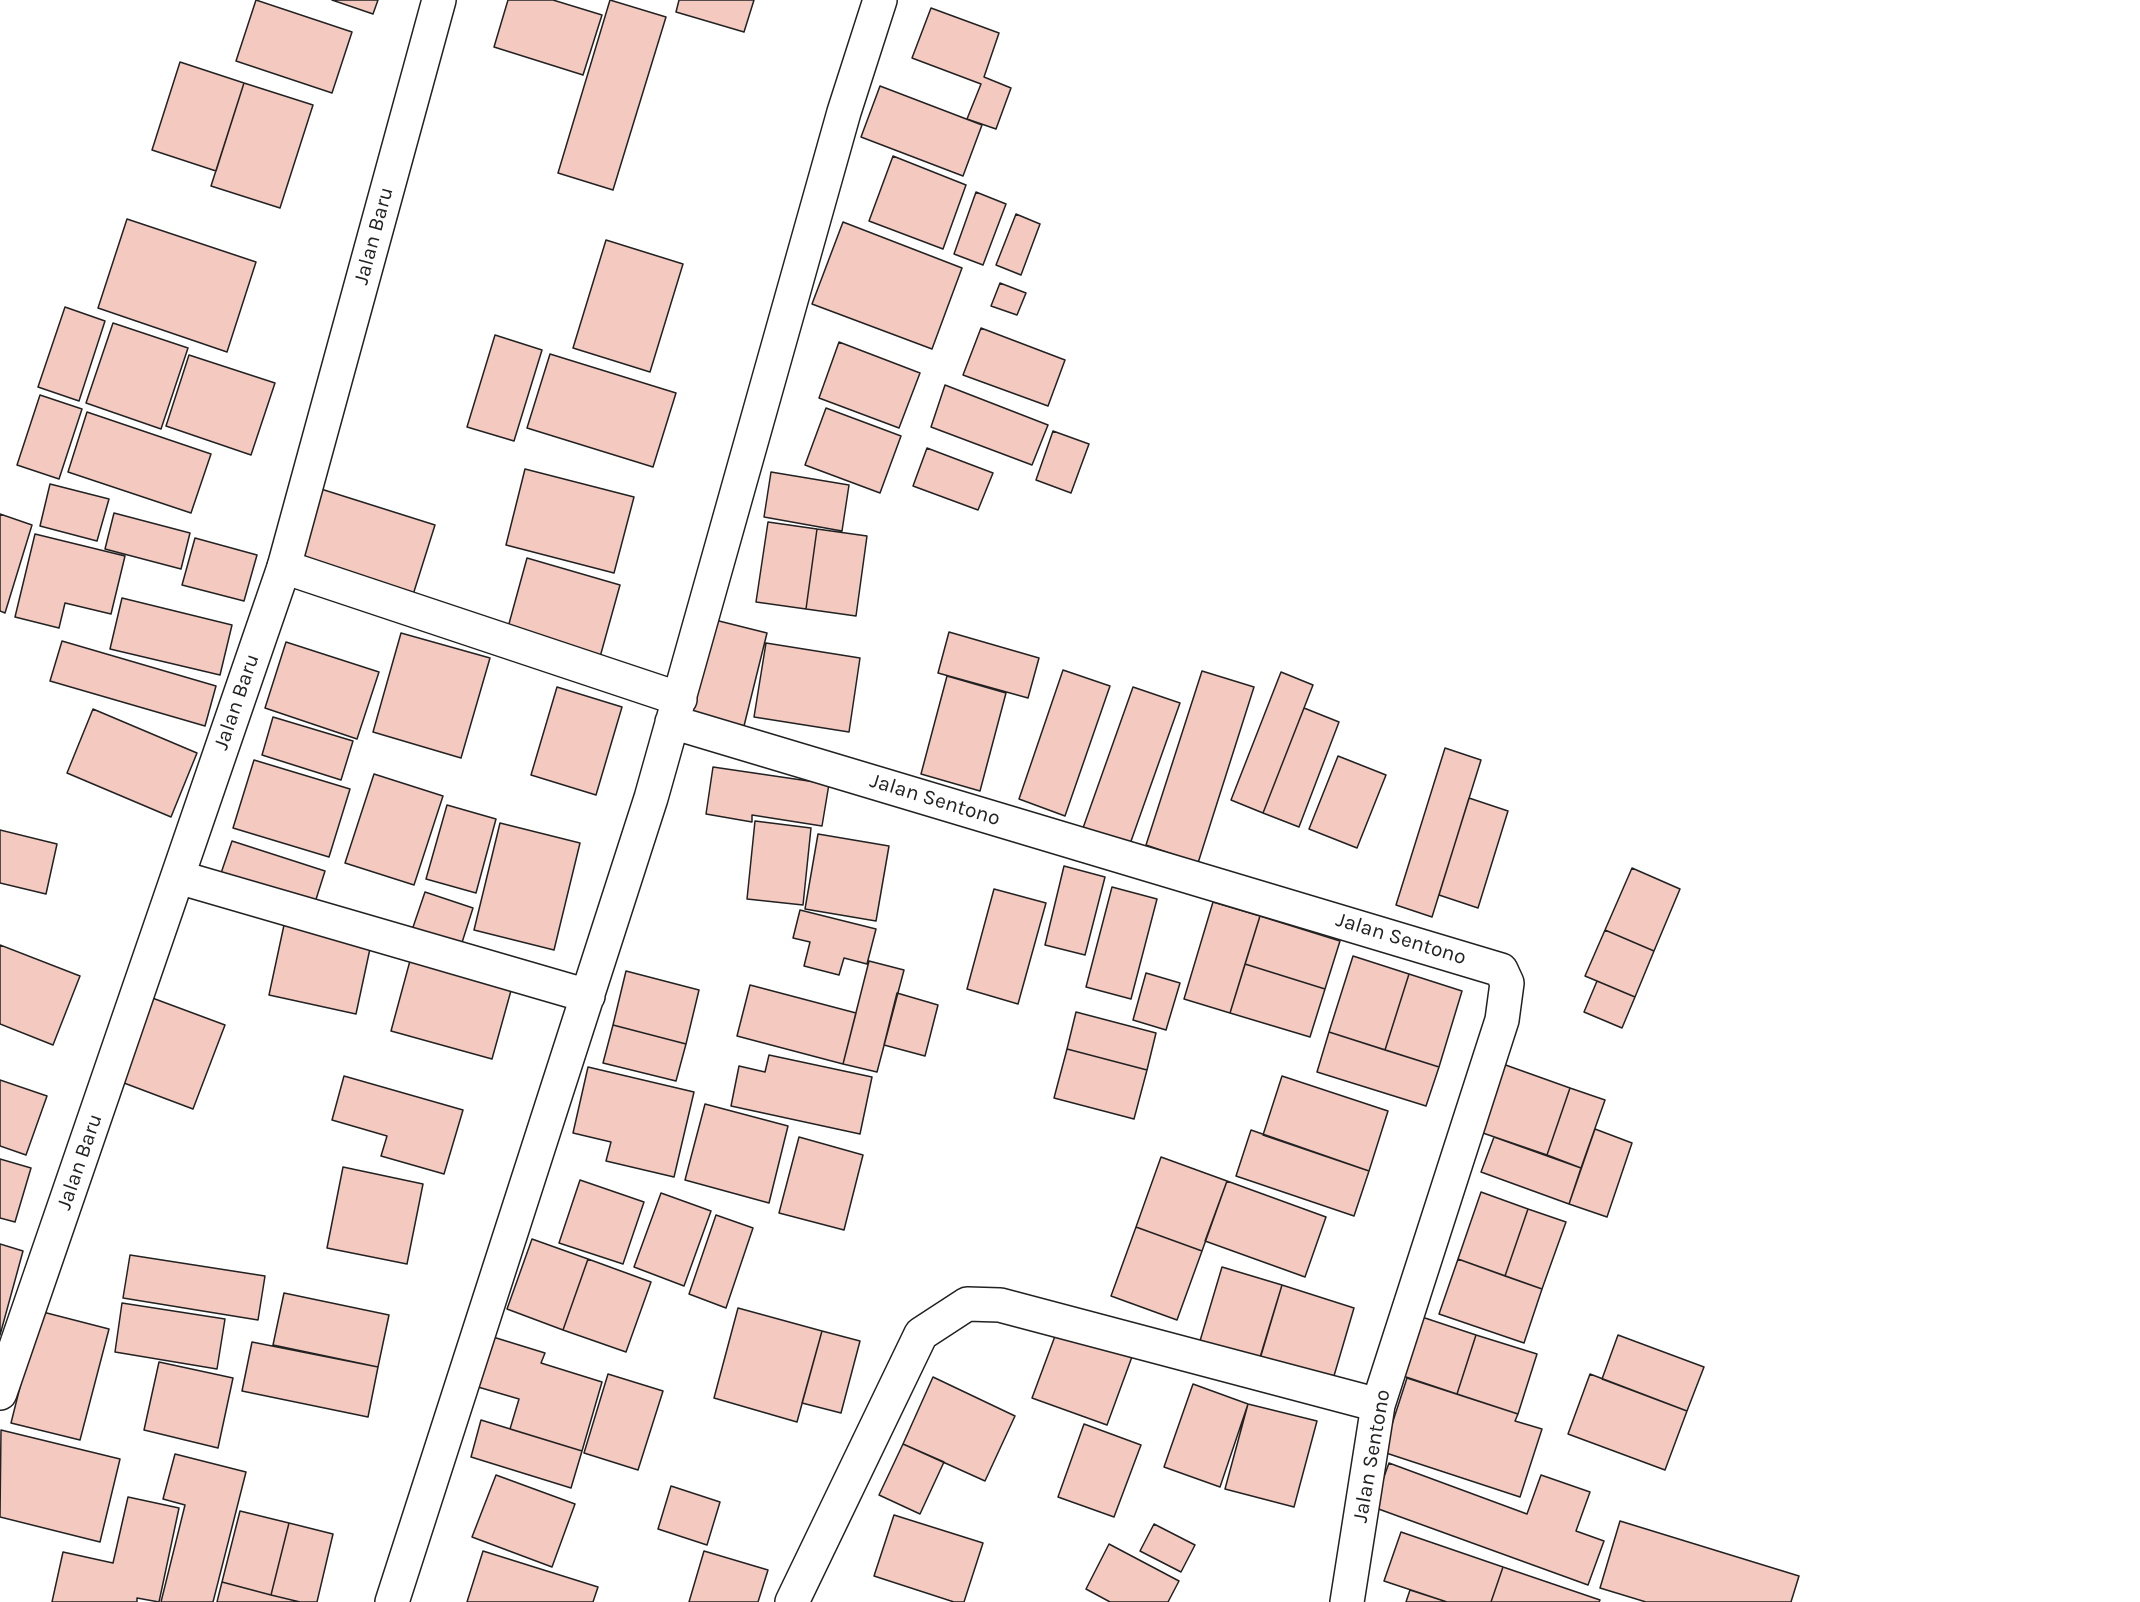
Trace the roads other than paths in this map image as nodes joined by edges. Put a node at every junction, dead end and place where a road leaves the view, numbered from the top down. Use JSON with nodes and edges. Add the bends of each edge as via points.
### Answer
{"nodes":[{"id":1,"x":439,"y":0,"type":"edge"},
{"id":2,"x":880,"y":0,"type":"edge"},
{"id":3,"x":284,"y":567,"type":"junction"},
{"id":4,"x":676,"y":710,"type":"junction"},
{"id":5,"x":178,"y":877,"type":"junction"},
{"id":6,"x":588,"y":996,"type":"junction"},
{"id":7,"x":0,"y":1393,"type":"edge"},
{"id":8,"x":1378,"y":1405,"type":"junction"},
{"id":9,"x":392,"y":1602,"type":"edge"},
{"id":10,"x":792,"y":1602,"type":"edge"},
{"id":11,"x":1347,"y":1602,"type":"edge"}],
"edges":[{"from":1,"to":3,"type":"street","name":"Jalan Baru"},
{"from":2,"to":4,"type":"street","via":[[844,112]]},
{"from":3,"to":4,"type":"street","name":"Jalan Sentono"},
{"from":3,"to":5,"type":"street","name":"Jalan Baru"},
{"from":4,"to":6,"type":"street"},
{"from":4,"to":8,"type":"street","name":"Jalan Sentono","via":[[1501,970],[1507,983],[1502,1020]]},
{"from":5,"to":6,"type":"street"},
{"from":5,"to":7,"type":"street","name":"Jalan Baru"},
{"from":6,"to":9,"type":"street"},
{"from":8,"to":10,"type":"street","via":[[1000,1305],[967,1304],[921,1334]]},
{"from":8,"to":11,"type":"street","name":"Jalan Sentono"}]}
